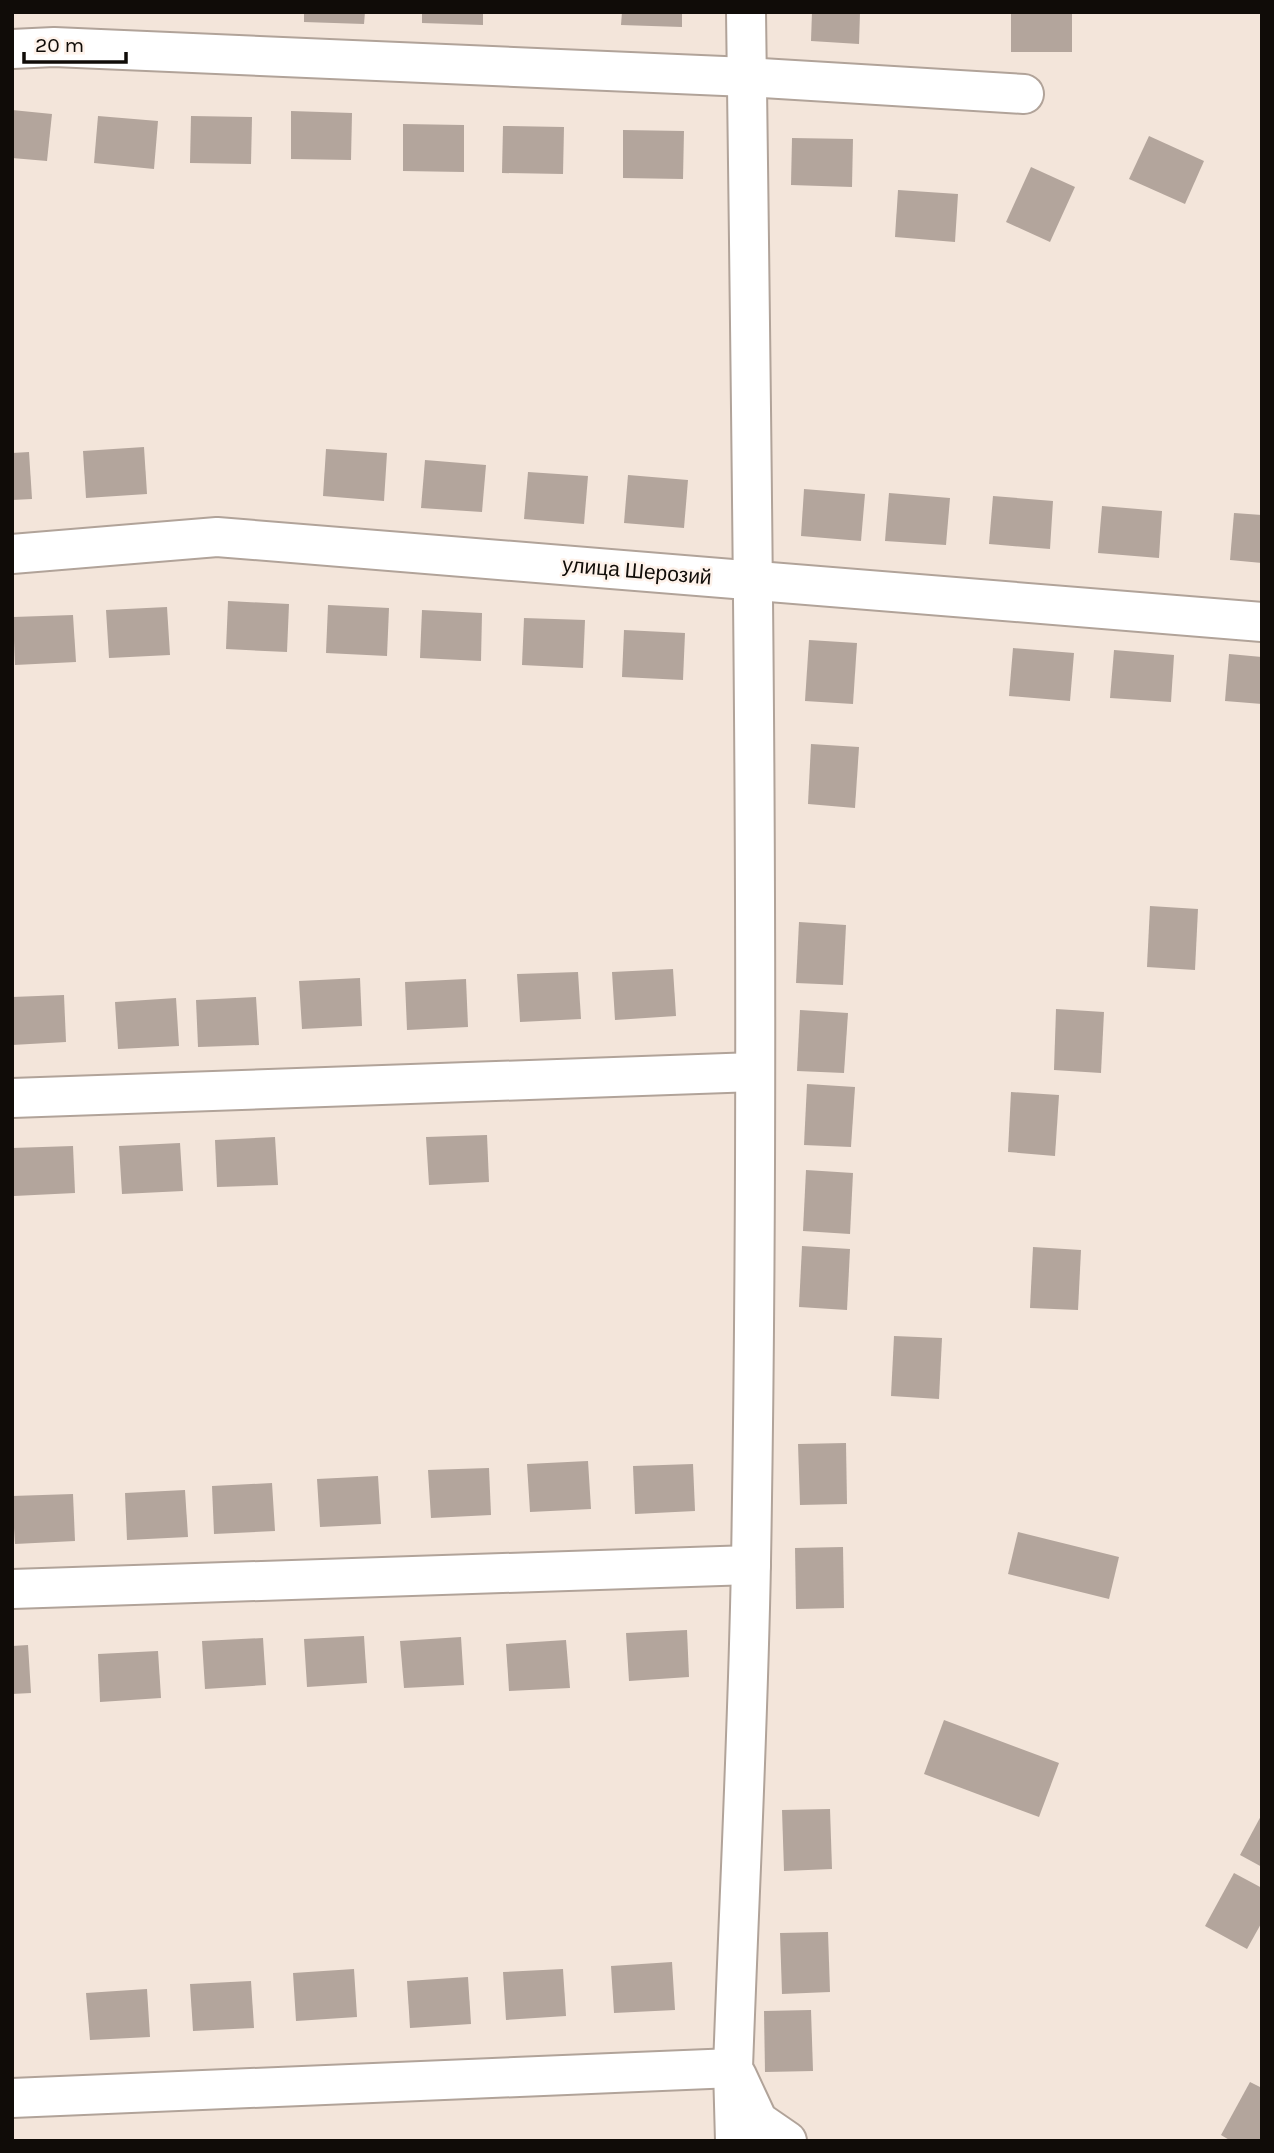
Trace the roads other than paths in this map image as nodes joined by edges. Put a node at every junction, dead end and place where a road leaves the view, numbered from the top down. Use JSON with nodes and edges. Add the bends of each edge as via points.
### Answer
{"nodes":[{"id":1,"x":746,"y":12,"type":"edge"},
{"id":2,"x":12,"y":49,"type":"edge"},
{"id":3,"x":747,"y":77,"type":"junction"},
{"id":4,"x":1024,"y":94,"type":"dead end"},
{"id":5,"x":12,"y":554,"type":"edge"},
{"id":6,"x":753,"y":580,"type":"junction"},
{"id":7,"x":1262,"y":622,"type":"edge"},
{"id":8,"x":755,"y":1072,"type":"junction"},
{"id":9,"x":12,"y":1098,"type":"edge"},
{"id":10,"x":751,"y":1565,"type":"junction"},
{"id":11,"x":12,"y":1589,"type":"edge"},
{"id":12,"x":733,"y":2068,"type":"junction"},
{"id":13,"x":12,"y":2098,"type":"edge"},
{"id":14,"x":735,"y":2141,"type":"edge"},
{"id":15,"x":787,"y":2141,"type":"edge"}],
"edges":[{"from":1,"to":3,"type":"street"},
{"from":2,"to":3,"type":"street","via":[[54,47]]},
{"from":3,"to":4,"type":"street"},
{"from":3,"to":6,"type":"street"},
{"from":5,"to":6,"type":"street","name":"улица Шерозий","via":[[217,537]]},
{"from":6,"to":7,"type":"street","name":"улица Шерозий"},
{"from":6,"to":8,"type":"street"},
{"from":8,"to":9,"type":"street"},
{"from":8,"to":10,"type":"street"},
{"from":10,"to":11,"type":"street"},
{"from":10,"to":12,"type":"street"},
{"from":12,"to":13,"type":"street"},
{"from":12,"to":14,"type":"street"},
{"from":12,"to":15,"type":"street","via":[[758,2121]]}]}
